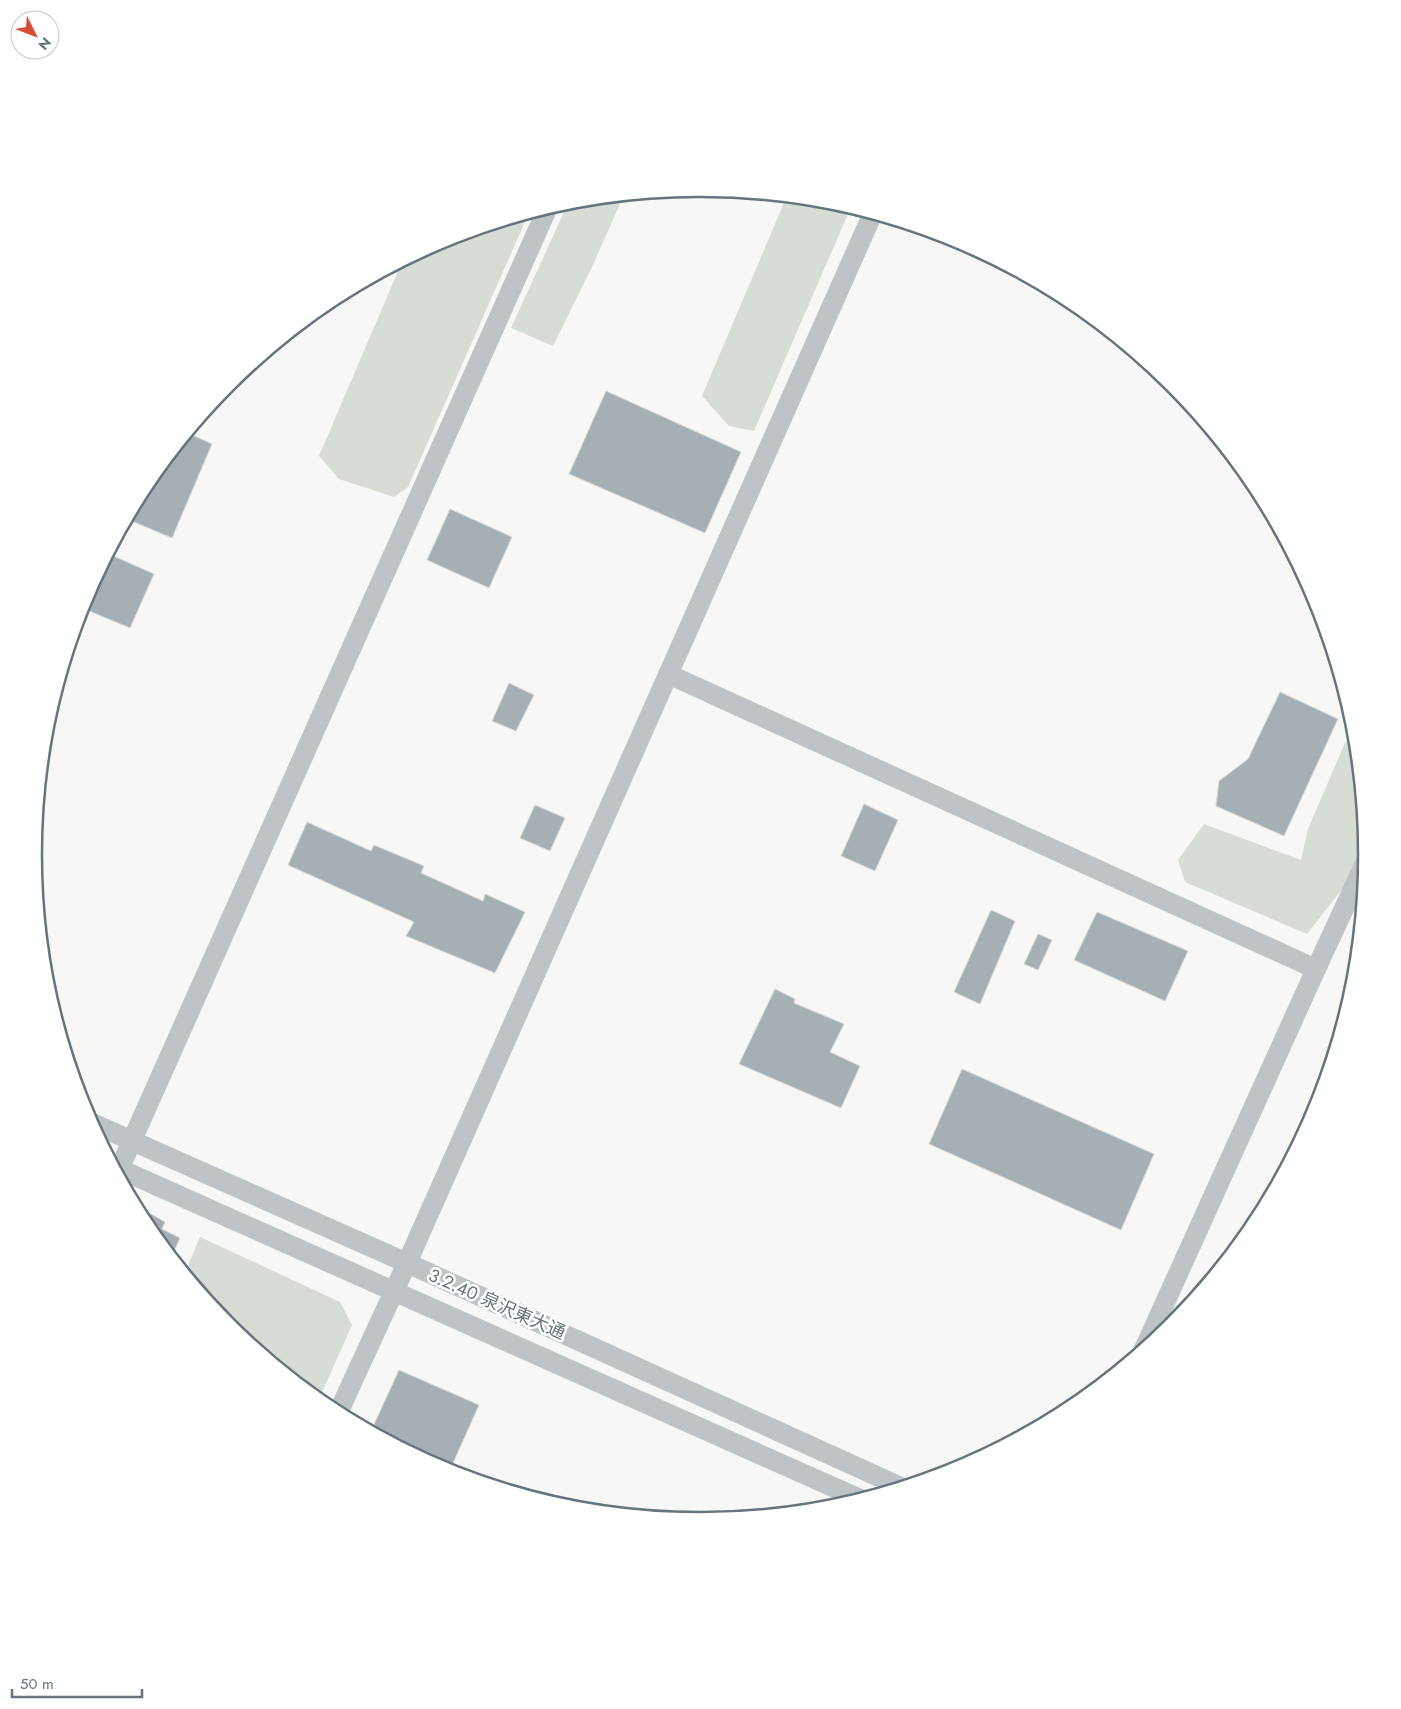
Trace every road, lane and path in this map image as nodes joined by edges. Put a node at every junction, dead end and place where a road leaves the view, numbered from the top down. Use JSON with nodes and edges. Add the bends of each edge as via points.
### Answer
{"nodes":[{"id":1,"x":544,"y":216,"type":"edge"},
{"id":2,"x":870,"y":219,"type":"edge"},
{"id":3,"x":668,"y":674,"type":"junction"},
{"id":4,"x":1357,"y":881,"type":"edge"},
{"id":5,"x":1316,"y":969,"type":"junction"},
{"id":6,"x":102,"y":1128,"type":"edge"},
{"id":7,"x":131,"y":1141,"type":"junction"},
{"id":8,"x":120,"y":1163,"type":"edge"},
{"id":9,"x":125,"y":1173,"type":"edge"},
{"id":10,"x":407,"y":1263,"type":"junction"},
{"id":11,"x":394,"y":1291,"type":"junction"},
{"id":12,"x":1151,"y":1334,"type":"edge"},
{"id":13,"x":341,"y":1406,"type":"edge"},
{"id":14,"x":893,"y":1483,"type":"edge"},
{"id":15,"x":849,"y":1495,"type":"edge"}],
"edges":[{"from":1,"to":7,"type":"street"},
{"from":2,"to":3,"type":"street"},
{"from":3,"to":5,"type":"street"},
{"from":3,"to":10,"type":"street"},
{"from":4,"to":5,"type":"street"},
{"from":5,"to":12,"type":"street"},
{"from":6,"to":7,"type":"street","name":"3.2.40 泉沢東大通"},
{"from":7,"to":8,"type":"street"},
{"from":7,"to":10,"type":"street","name":"3.2.40 泉沢東大通"},
{"from":9,"to":11,"type":"street","name":"3.2.40 泉沢東大通"},
{"from":10,"to":11,"type":"street"},
{"from":10,"to":14,"type":"street","name":"3.2.40 泉沢東大通"},
{"from":11,"to":13,"type":"street"},
{"from":11,"to":15,"type":"street","name":"3.2.40 泉沢東大通"}]}
